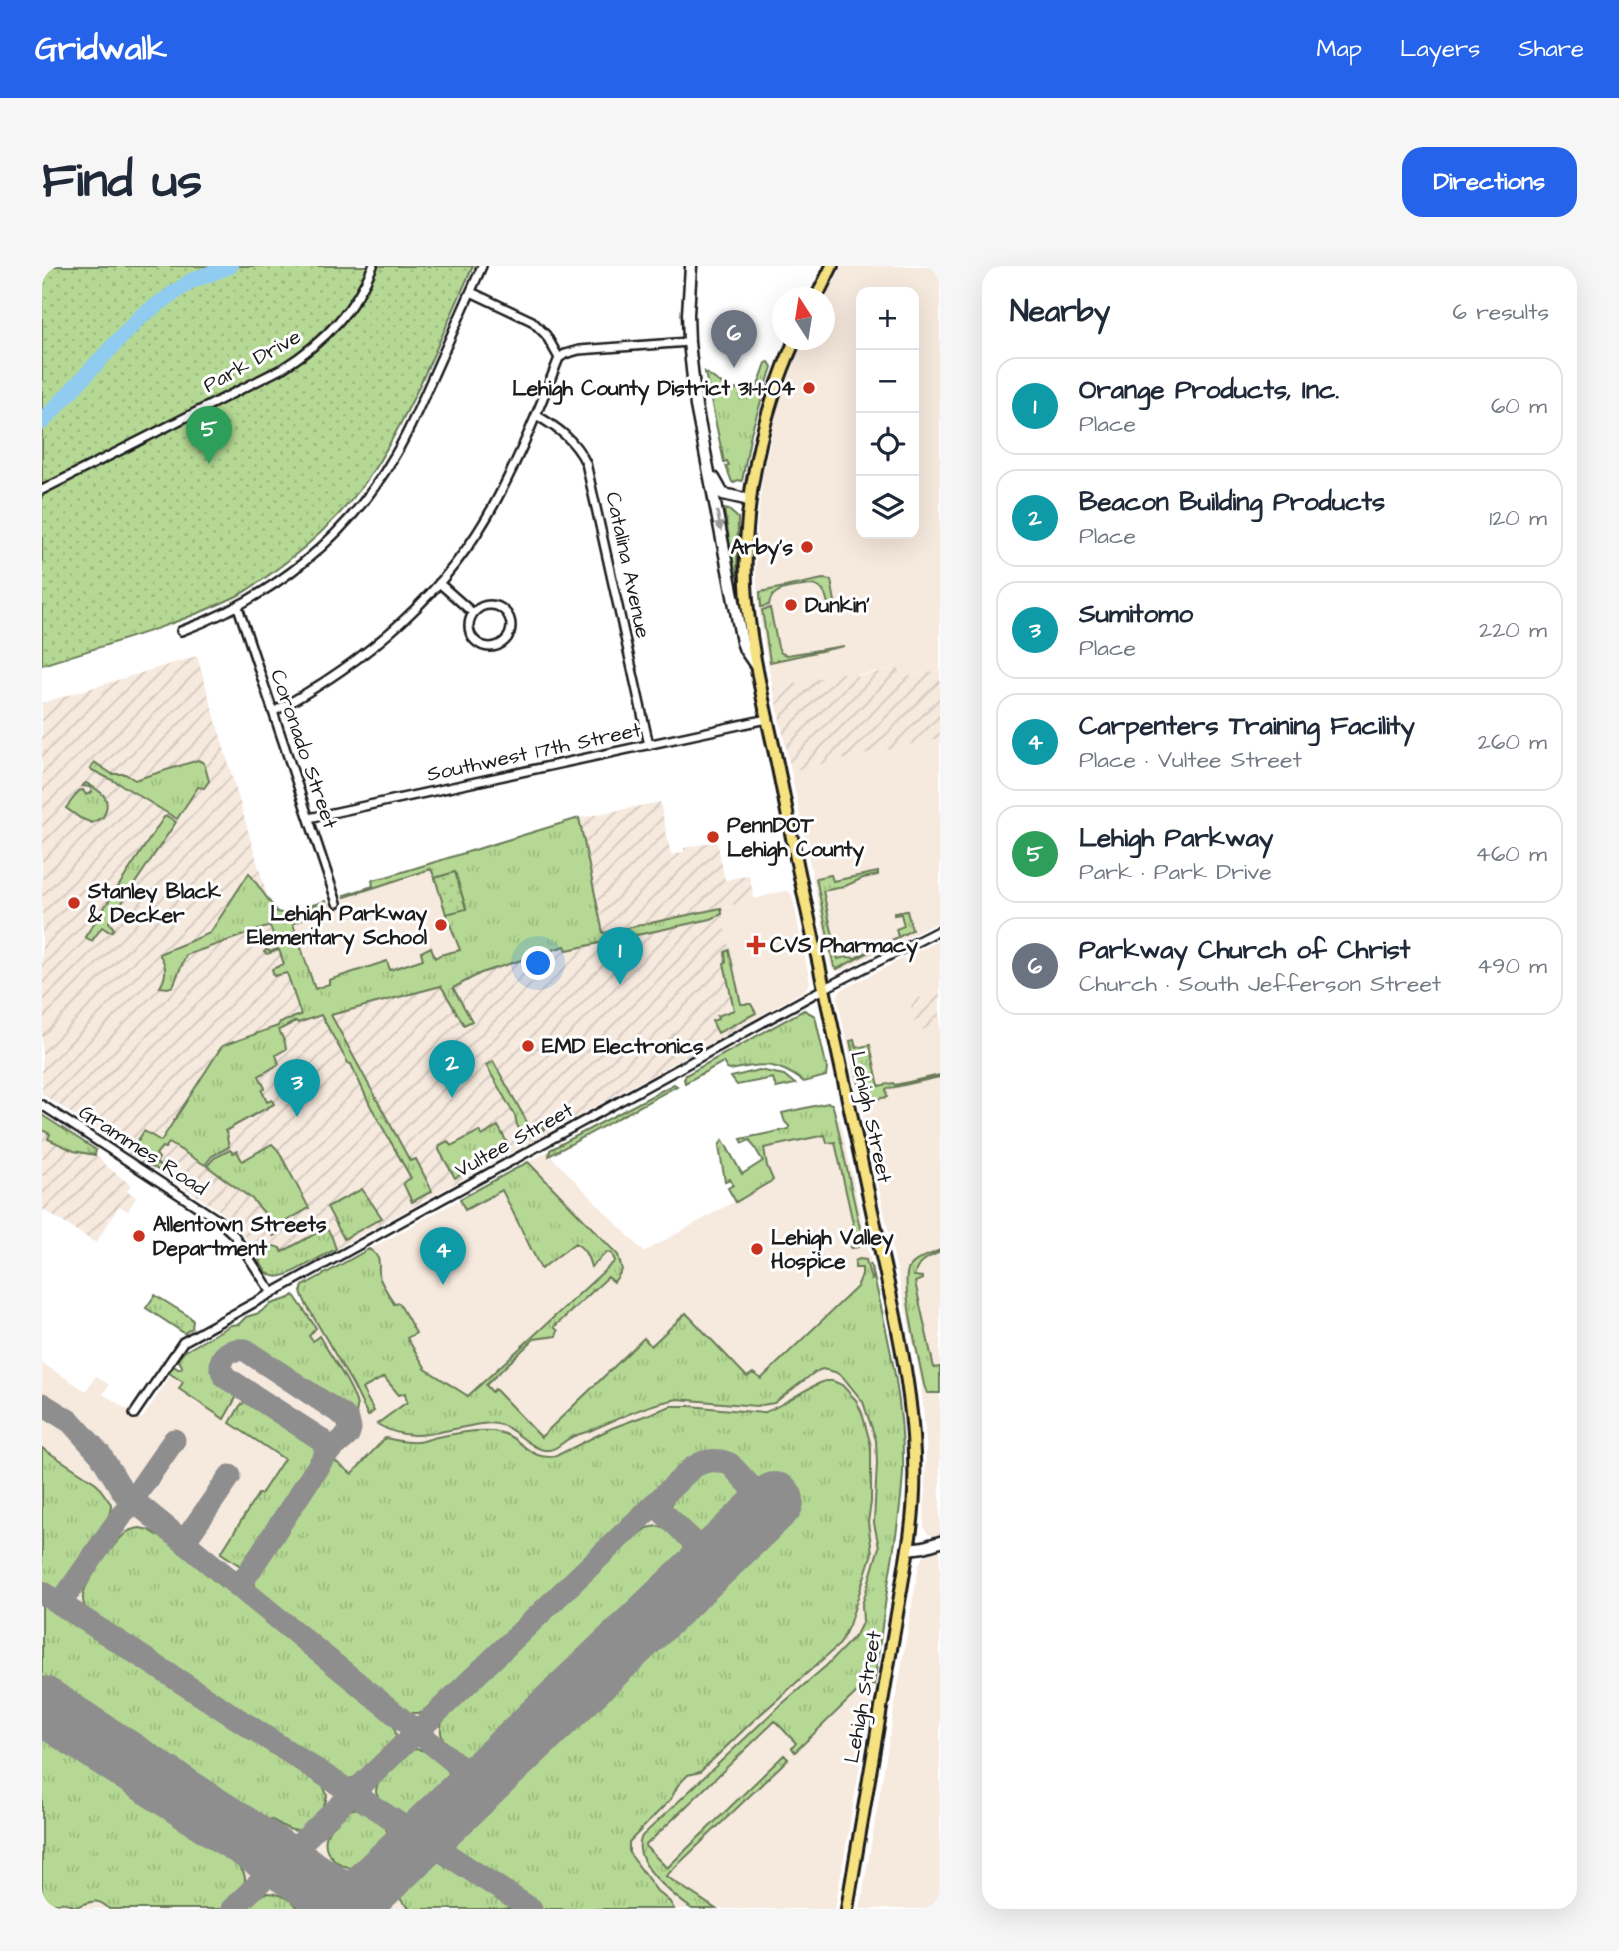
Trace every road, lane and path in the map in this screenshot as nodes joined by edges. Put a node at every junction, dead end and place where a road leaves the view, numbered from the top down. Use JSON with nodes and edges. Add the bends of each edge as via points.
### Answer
{"nodes":[{"id":1,"x":373,"y":266,"type":"edge"},
{"id":2,"x":482,"y":266,"type":"edge"},
{"id":3,"x":691,"y":266,"type":"edge"},
{"id":4,"x":832,"y":266,"type":"edge"},
{"id":5,"x":822,"y":287,"type":"edge"},
{"id":6,"x":471,"y":292,"type":"junction"},
{"id":7,"x":689,"y":342,"type":"junction"},
{"id":8,"x":791,"y":350,"type":"edge"},
{"id":9,"x":559,"y":358,"type":"junction"},
{"id":10,"x":536,"y":415,"type":"junction"},
{"id":11,"x":706,"y":454,"type":"junction"},
{"id":12,"x":42,"y":490,"type":"edge"},
{"id":13,"x":750,"y":500,"type":"junction"},
{"id":14,"x":439,"y":583,"type":"junction"},
{"id":15,"x":238,"y":607,"type":"junction"},
{"id":16,"x":473,"y":613,"type":"junction"},
{"id":17,"x":181,"y":631,"type":"dead end"},
{"id":18,"x":756,"y":667,"type":"junction"},
{"id":19,"x":273,"y":712,"type":"junction"},
{"id":20,"x":767,"y":719,"type":"junction"},
{"id":21,"x":649,"y":745,"type":"junction"},
{"id":22,"x":309,"y":818,"type":"junction"},
{"id":23,"x":337,"y":903,"type":"dead end"},
{"id":24,"x":940,"y":930,"type":"edge"},
{"id":25,"x":823,"y":989,"type":"junction"},
{"id":26,"x":42,"y":1105,"type":"edge"},
{"id":27,"x":272,"y":1293,"type":"junction"},
{"id":28,"x":134,"y":1414,"type":"dead end"},
{"id":29,"x":940,"y":1542,"type":"edge"},
{"id":30,"x":908,"y":1549,"type":"junction"},
{"id":31,"x":847,"y":1909,"type":"edge"}],
"edges":[{"from":1,"to":12,"type":"street","name":"Park Drive","via":[[341,320],[299,358]]},
{"from":2,"to":6,"type":"street"},
{"from":3,"to":7,"type":"main road"},
{"from":4,"to":5,"type":"main road"},
{"from":6,"to":9,"type":"street","via":[[532,321]]},
{"from":6,"to":15,"type":"street","via":[[407,433],[369,496],[316,552]]},
{"from":7,"to":9,"type":"street","via":[[579,350]]},
{"from":7,"to":11,"type":"main road"},
{"from":8,"to":13,"type":"main road","name":"Lehigh Street","via":[[768,416]]},
{"from":9,"to":10,"type":"street"},
{"from":10,"to":14,"type":"street","via":[[497,499]]},
{"from":10,"to":21,"type":"street","name":"Catalina Avenue","via":[[563,431],[586,463]]},
{"from":11,"to":13,"type":"main road","via":[[723,494]]},
{"from":11,"to":18,"type":"main road","one_way":true,"via":[[742,642]]},
{"from":13,"to":18,"type":"main road","name":"Lehigh Street","via":[[746,588]]},
{"from":14,"to":16,"type":"street"},
{"from":14,"to":19,"type":"street","via":[[363,656]]},
{"from":15,"to":17,"type":"street"},
{"from":15,"to":19,"type":"street","name":"Coronado Street"},
{"from":16,"to":16,"type":"street","via":[[470,633],[478,643],[490,648],[508,638],[512,624],[505,611],[492,605]]},
{"from":18,"to":20,"type":"main road","name":"Lehigh Street"},
{"from":19,"to":22,"type":"street","name":"Coronado Street"},
{"from":20,"to":21,"type":"street","name":"Southwest 17th Street"},
{"from":20,"to":25,"type":"main road","name":"Lehigh Street"},
{"from":21,"to":22,"type":"street","name":"Southwest 17th Street"},
{"from":22,"to":23,"type":"street","name":"Coronado Street"},
{"from":24,"to":25,"type":"street","name":"Vultee Street"},
{"from":25,"to":27,"type":"street","name":"Vultee Street"},
{"from":25,"to":30,"type":"main road","name":"Lehigh Street","via":[[909,1386],[915,1467]]},
{"from":26,"to":27,"type":"street","name":"Grammes Road","via":[[218,1220],[234,1235]]},
{"from":27,"to":28,"type":"street","name":"Vultee Street","via":[[183,1342]]},
{"from":29,"to":30,"type":"main road"},
{"from":30,"to":31,"type":"main road","name":"Lehigh Street"}]}
